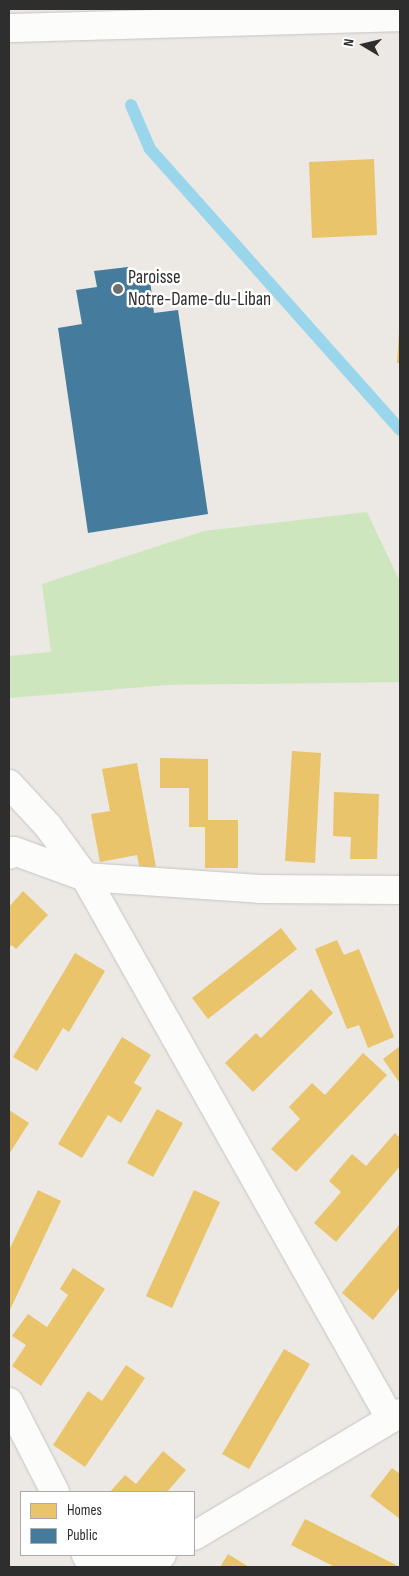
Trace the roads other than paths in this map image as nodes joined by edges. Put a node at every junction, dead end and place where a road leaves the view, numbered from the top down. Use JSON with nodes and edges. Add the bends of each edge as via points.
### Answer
{"nodes":[{"id":1,"x":387,"y":14,"type":"edge"},
{"id":2,"x":9,"y":28,"type":"edge"},
{"id":3,"x":9,"y":784,"type":"edge"},
{"id":4,"x":9,"y":855,"type":"edge"},
{"id":5,"x":85,"y":877,"type":"junction"},
{"id":6,"x":400,"y":890,"type":"edge"},
{"id":7,"x":9,"y":1402,"type":"edge"},
{"id":8,"x":395,"y":1416,"type":"edge"},
{"id":9,"x":54,"y":1491,"type":"edge"},
{"id":10,"x":195,"y":1535,"type":"edge"},
{"id":11,"x":87,"y":1556,"type":"edge"},
{"id":12,"x":160,"y":1556,"type":"edge"}],
"edges":[{"from":1,"to":2,"type":"street"},
{"from":3,"to":5,"type":"street","via":[[48,826]]},
{"from":4,"to":5,"type":"street","via":[[14,852]]},
{"from":5,"to":6,"type":"street","via":[[260,889]]},
{"from":5,"to":8,"type":"street"},
{"from":7,"to":9,"type":"street"},
{"from":8,"to":10,"type":"street"},
{"from":11,"to":12,"type":"street","via":[[148,1563]]}]}
